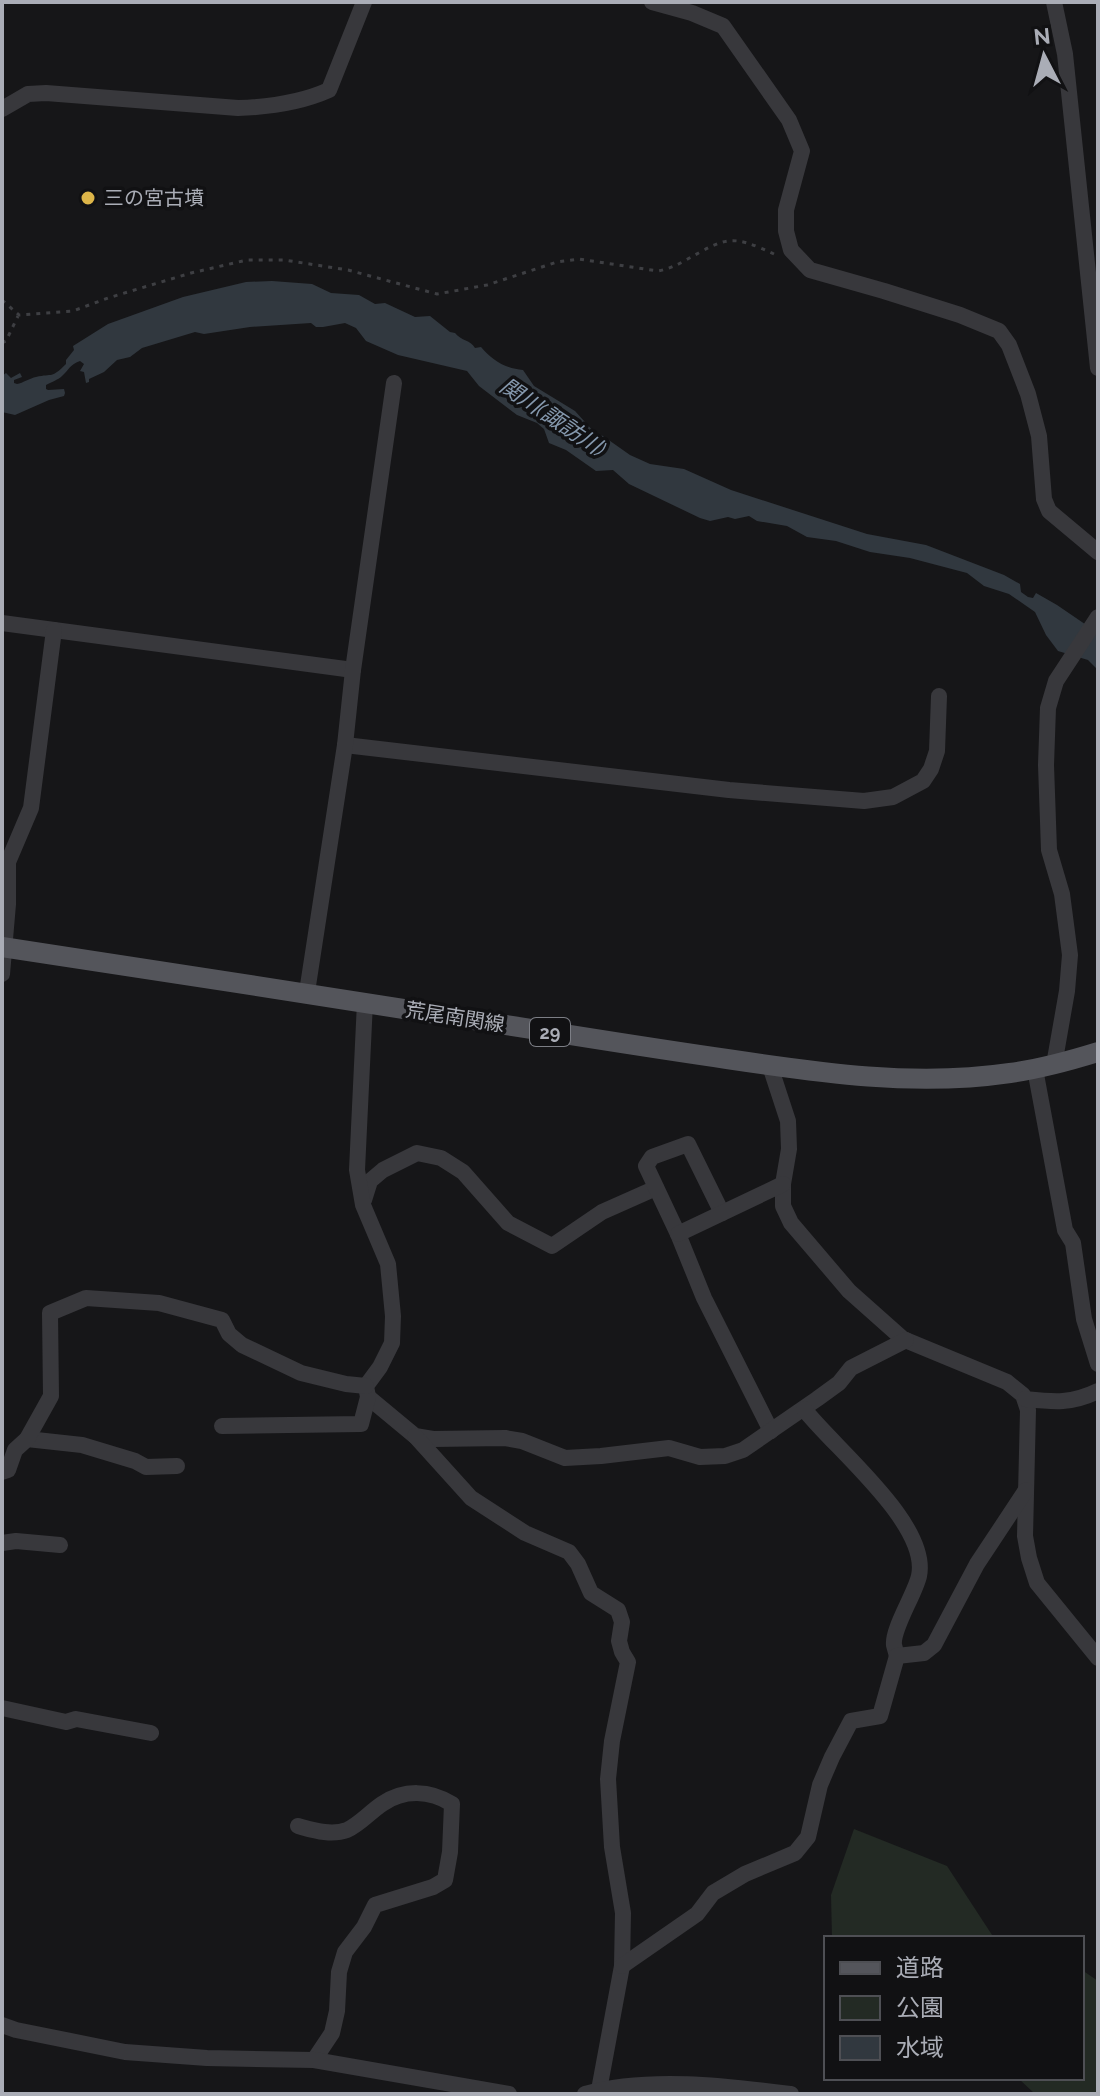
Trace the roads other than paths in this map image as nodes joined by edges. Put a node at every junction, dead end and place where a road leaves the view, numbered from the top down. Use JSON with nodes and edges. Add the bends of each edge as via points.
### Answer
{"nodes":[{"id":1,"x":364,"y":2,"type":"edge"},
{"id":2,"x":652,"y":2,"type":"edge"},
{"id":3,"x":1054,"y":2,"type":"edge"},
{"id":4,"x":2,"y":109,"type":"edge"},
{"id":5,"x":1098,"y":368,"type":"edge"},
{"id":6,"x":394,"y":383,"type":"dead end"},
{"id":7,"x":1098,"y":552,"type":"edge"},
{"id":8,"x":1098,"y":617,"type":"edge"},
{"id":9,"x":2,"y":623,"type":"edge"},
{"id":10,"x":54,"y":630,"type":"junction"},
{"id":11,"x":353,"y":670,"type":"junction"},
{"id":12,"x":939,"y":696,"type":"dead end"},
{"id":13,"x":345,"y":745,"type":"junction"},
{"id":14,"x":4,"y":947,"type":"edge"},
{"id":15,"x":2,"y":974,"type":"edge"},
{"id":16,"x":307,"y":992,"type":"junction"},
{"id":17,"x":365,"y":1002,"type":"junction"},
{"id":18,"x":1098,"y":1052,"type":"edge"},
{"id":19,"x":770,"y":1066,"type":"junction"},
{"id":20,"x":1044,"y":1067,"type":"junction"},
{"id":21,"x":783,"y":1184,"type":"junction"},
{"id":22,"x":656,"y":1188,"type":"junction"},
{"id":23,"x":363,"y":1205,"type":"junction"},
{"id":24,"x":722,"y":1213,"type":"junction"},
{"id":25,"x":678,"y":1234,"type":"junction"},
{"id":26,"x":906,"y":1340,"type":"junction"},
{"id":27,"x":1098,"y":1364,"type":"edge"},
{"id":28,"x":1098,"y":1391,"type":"edge"},
{"id":29,"x":367,"y":1392,"type":"junction"},
{"id":30,"x":1025,"y":1399,"type":"junction"},
{"id":31,"x":804,"y":1409,"type":"junction"},
{"id":32,"x":222,"y":1426,"type":"dead end"},
{"id":33,"x":771,"y":1431,"type":"junction"},
{"id":34,"x":415,"y":1436,"type":"junction"},
{"id":35,"x":27,"y":1439,"type":"junction"},
{"id":36,"x":177,"y":1466,"type":"dead end"},
{"id":37,"x":2,"y":1472,"type":"edge"},
{"id":38,"x":1026,"y":1490,"type":"junction"},
{"id":39,"x":2,"y":1543,"type":"edge"},
{"id":40,"x":60,"y":1545,"type":"dead end"},
{"id":41,"x":897,"y":1656,"type":"junction"},
{"id":42,"x":1098,"y":1658,"type":"edge"},
{"id":43,"x":2,"y":1708,"type":"edge"},
{"id":44,"x":151,"y":1733,"type":"dead end"},
{"id":45,"x":298,"y":1826,"type":"dead end"},
{"id":46,"x":622,"y":1966,"type":"junction"},
{"id":47,"x":2,"y":2025,"type":"edge"},
{"id":48,"x":314,"y":2060,"type":"junction"},
{"id":49,"x":592,"y":2092,"type":"edge"},
{"id":50,"x":509,"y":2094,"type":"edge"},
{"id":51,"x":791,"y":2094,"type":"edge"}],
"edges":[{"from":1,"to":4,"type":"street","via":[[329,90],[310,98],[238,108],[46,93],[28,94]]},
{"from":2,"to":7,"type":"street","via":[[723,26],[789,120],[802,151],[786,210],[786,231],[791,250],[810,270],[999,331],[1028,394],[1049,511]]},
{"from":3,"to":5,"type":"street","via":[[1065,54]]},
{"from":6,"to":11,"type":"street"},
{"from":8,"to":20,"type":"street","via":[[1056,681],[1048,708],[1049,850],[1062,894],[1070,955],[1067,991]]},
{"from":9,"to":10,"type":"street"},
{"from":10,"to":11,"type":"street"},
{"from":10,"to":14,"type":"street","via":[[31,808],[8,862]]},
{"from":11,"to":13,"type":"street"},
{"from":12,"to":13,"type":"street","via":[[937,751],[923,781],[893,797],[864,801]]},
{"from":13,"to":16,"type":"street"},
{"from":14,"to":15,"type":"street"},
{"from":14,"to":16,"type":"main road","name":"荒尾南関線","number":"29"},
{"from":16,"to":17,"type":"main road","name":"荒尾南関線","number":"29"},
{"from":17,"to":19,"type":"main road","name":"荒尾南関線","number":"29"},
{"from":17,"to":23,"type":"street","via":[[357,1170]]},
{"from":18,"to":20,"type":"main road","name":"荒尾南関線","number":"29"},
{"from":19,"to":20,"type":"main road","name":"荒尾南関線","number":"29","via":[[893,1079]]},
{"from":19,"to":21,"type":"street","via":[[788,1121]]},
{"from":20,"to":27,"type":"street","via":[[1065,1230],[1073,1243],[1084,1319]]},
{"from":21,"to":24,"type":"street"},
{"from":21,"to":26,"type":"street","via":[[783,1206],[791,1223],[849,1291]]},
{"from":22,"to":23,"type":"street","via":[[602,1212],[552,1246],[508,1223],[463,1172],[441,1158],[417,1153],[383,1170],[370,1181]]},
{"from":22,"to":24,"type":"street","via":[[646,1166],[652,1157],[688,1144]]},
{"from":22,"to":25,"type":"street"},
{"from":23,"to":29,"type":"street","via":[[388,1264],[393,1316],[392,1343]]},
{"from":24,"to":25,"type":"street"},
{"from":25,"to":33,"type":"street"},
{"from":26,"to":30,"type":"street","via":[[1007,1382]]},
{"from":26,"to":31,"type":"street","via":[[851,1368]]},
{"from":28,"to":30,"type":"street","via":[[1080,1399]]},
{"from":29,"to":32,"type":"street","via":[[361,1424]]},
{"from":29,"to":34,"type":"street"},
{"from":29,"to":35,"type":"street","via":[[301,1373],[242,1345],[222,1320],[159,1303],[86,1298],[50,1313],[51,1396]]},
{"from":30,"to":38,"type":"street"},
{"from":31,"to":33,"type":"street"},
{"from":31,"to":41,"type":"street","via":[[874,1482],[919,1553],[919,1575],[893,1642]]},
{"from":33,"to":34,"type":"street","via":[[743,1450],[700,1457],[669,1448],[565,1458],[505,1438]]},
{"from":34,"to":46,"type":"street","via":[[471,1498],[525,1533],[569,1552],[591,1593],[618,1610],[619,1641],[628,1662],[608,1779],[623,1913]]},
{"from":35,"to":36,"type":"street","via":[[82,1445],[146,1467]]},
{"from":35,"to":37,"type":"street"},
{"from":38,"to":41,"type":"street","via":[[977,1564],[934,1645],[924,1653]]},
{"from":38,"to":42,"type":"street","via":[[1025,1536],[1037,1583]]},
{"from":39,"to":40,"type":"street"},
{"from":41,"to":46,"type":"street","via":[[880,1716],[851,1721],[820,1785],[808,1837],[795,1853],[713,1893],[697,1914]]},
{"from":43,"to":44,"type":"street"},
{"from":45,"to":48,"type":"street","via":[[345,1831],[404,1794],[441,1797],[452,1804],[445,1880],[375,1905],[345,1952],[332,2033]]},
{"from":46,"to":49,"type":"street"},
{"from":47,"to":48,"type":"street","via":[[125,2052]]},
{"from":48,"to":50,"type":"street"},
{"from":49,"to":51,"type":"street","via":[[659,2084]]}]}
